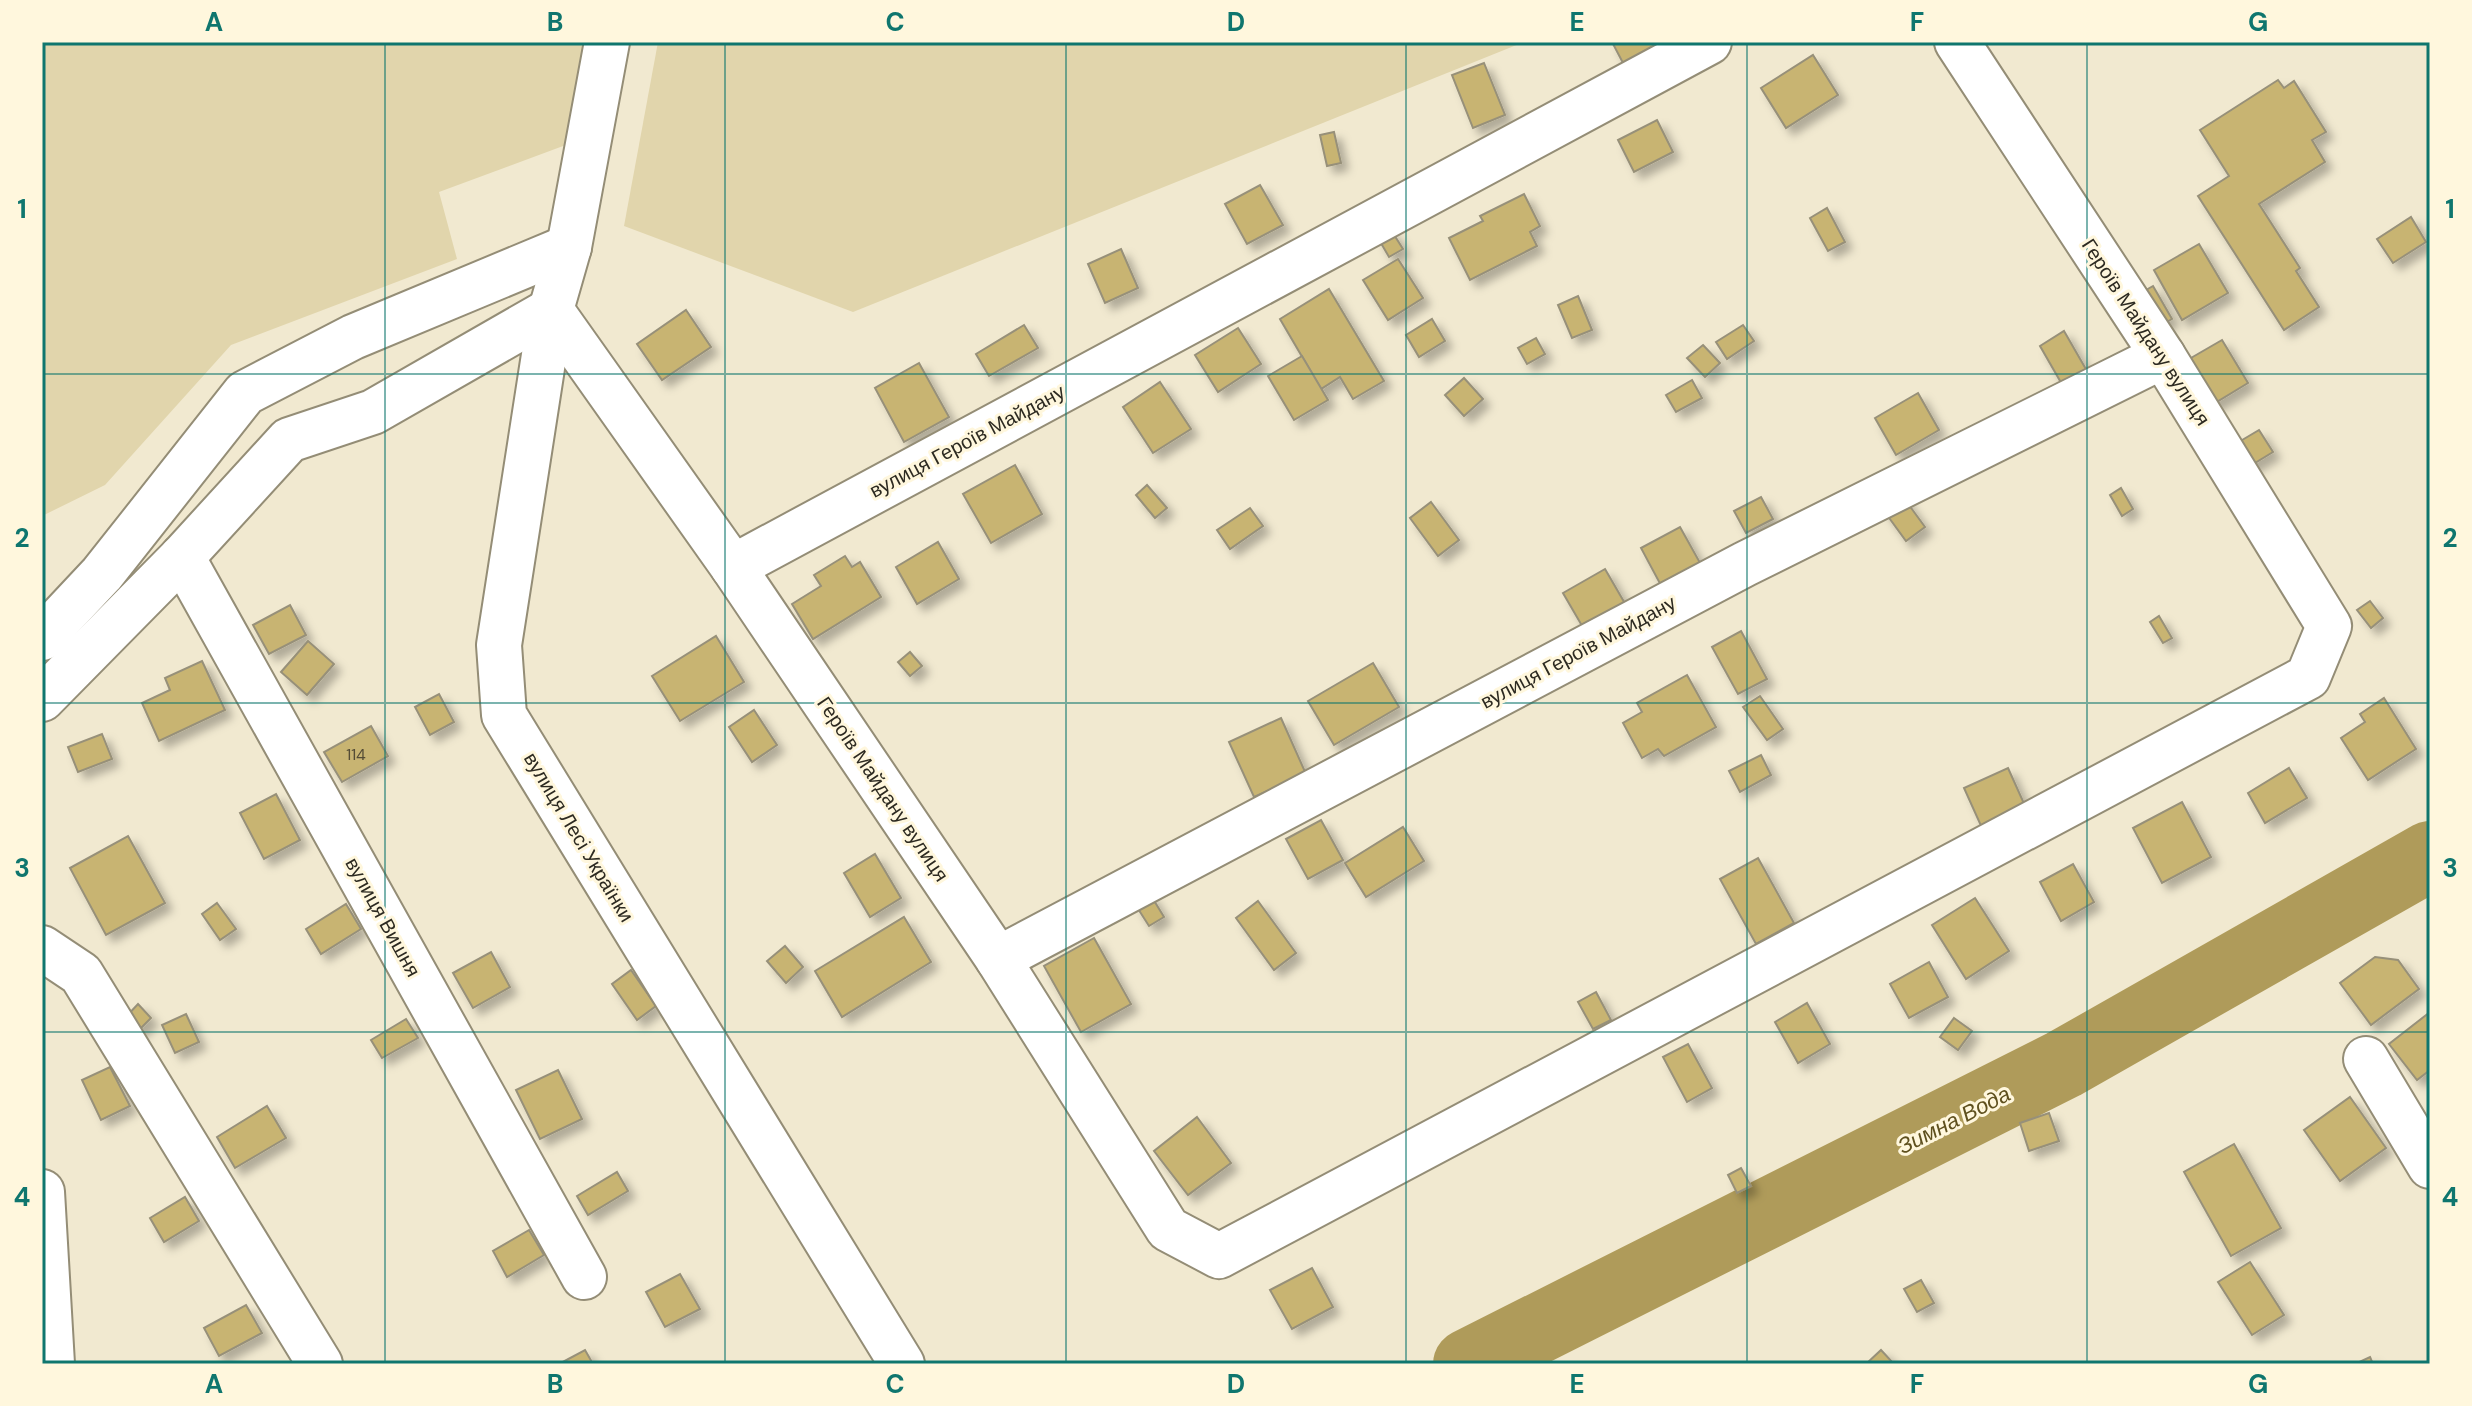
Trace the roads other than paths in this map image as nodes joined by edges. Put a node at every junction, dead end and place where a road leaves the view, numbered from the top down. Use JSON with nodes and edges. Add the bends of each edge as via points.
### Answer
{"nodes":[{"id":1,"x":607,"y":42,"type":"edge"},
{"id":2,"x":1709,"y":42,"type":"edge"},
{"id":3,"x":1957,"y":42,"type":"edge"},
{"id":4,"x":569,"y":247,"type":"junction"},
{"id":5,"x":551,"y":310,"type":"junction"},
{"id":6,"x":2163,"y":356,"type":"junction"},
{"id":7,"x":182,"y":557,"type":"junction"},
{"id":8,"x":733,"y":567,"type":"junction"},
{"id":9,"x":42,"y":638,"type":"edge"},
{"id":10,"x":42,"y":699,"type":"edge"},
{"id":11,"x":42,"y":948,"type":"edge"},
{"id":12,"x":998,"y":959,"type":"junction"},
{"id":13,"x":2366,"y":1059,"type":"dead end"},
{"id":14,"x":2430,"y":1166,"type":"edge"},
{"id":15,"x":42,"y":1192,"type":"edge"},
{"id":16,"x":584,"y":1277,"type":"dead end"},
{"id":17,"x":52,"y":1364,"type":"edge"},
{"id":18,"x":320,"y":1364,"type":"edge"},
{"id":19,"x":902,"y":1364,"type":"edge"}],
"edges":[{"from":1,"to":4,"type":"street","name":"вулиця Лесі Українки"},
{"from":2,"to":8,"type":"street","name":"вулиця Героїв Майдану"},
{"from":3,"to":6,"type":"street","name":"Героїв Майдану вулиця"},
{"from":4,"to":5,"type":"street","name":"вулиця Лесі Українки"},
{"from":4,"to":9,"type":"street","via":[[353,337],[245,393],[102,574]]},
{"from":5,"to":7,"type":"street","via":[[373,412],[289,440]]},
{"from":5,"to":8,"type":"street","name":"Героїв Майдану вулиця"},
{"from":5,"to":19,"type":"street","name":"вулиця Лесі Українки","via":[[499,645],[504,715]]},
{"from":6,"to":12,"type":"street","name":"вулиця Героїв Майдану","via":[[1745,564]]},
{"from":6,"to":12,"type":"street","name":"Героїв Майдану вулиця","via":[[2329,626],[2308,677],[1219,1256],[1168,1229]]},
{"from":7,"to":10,"type":"street"},
{"from":7,"to":16,"type":"street","name":"вулиця Вишня"},
{"from":8,"to":12,"type":"street","name":"Героїв Майдану вулиця"},
{"from":11,"to":18,"type":"street","via":[[81,974]]},
{"from":13,"to":14,"type":"street"},
{"from":15,"to":17,"type":"street"}]}
